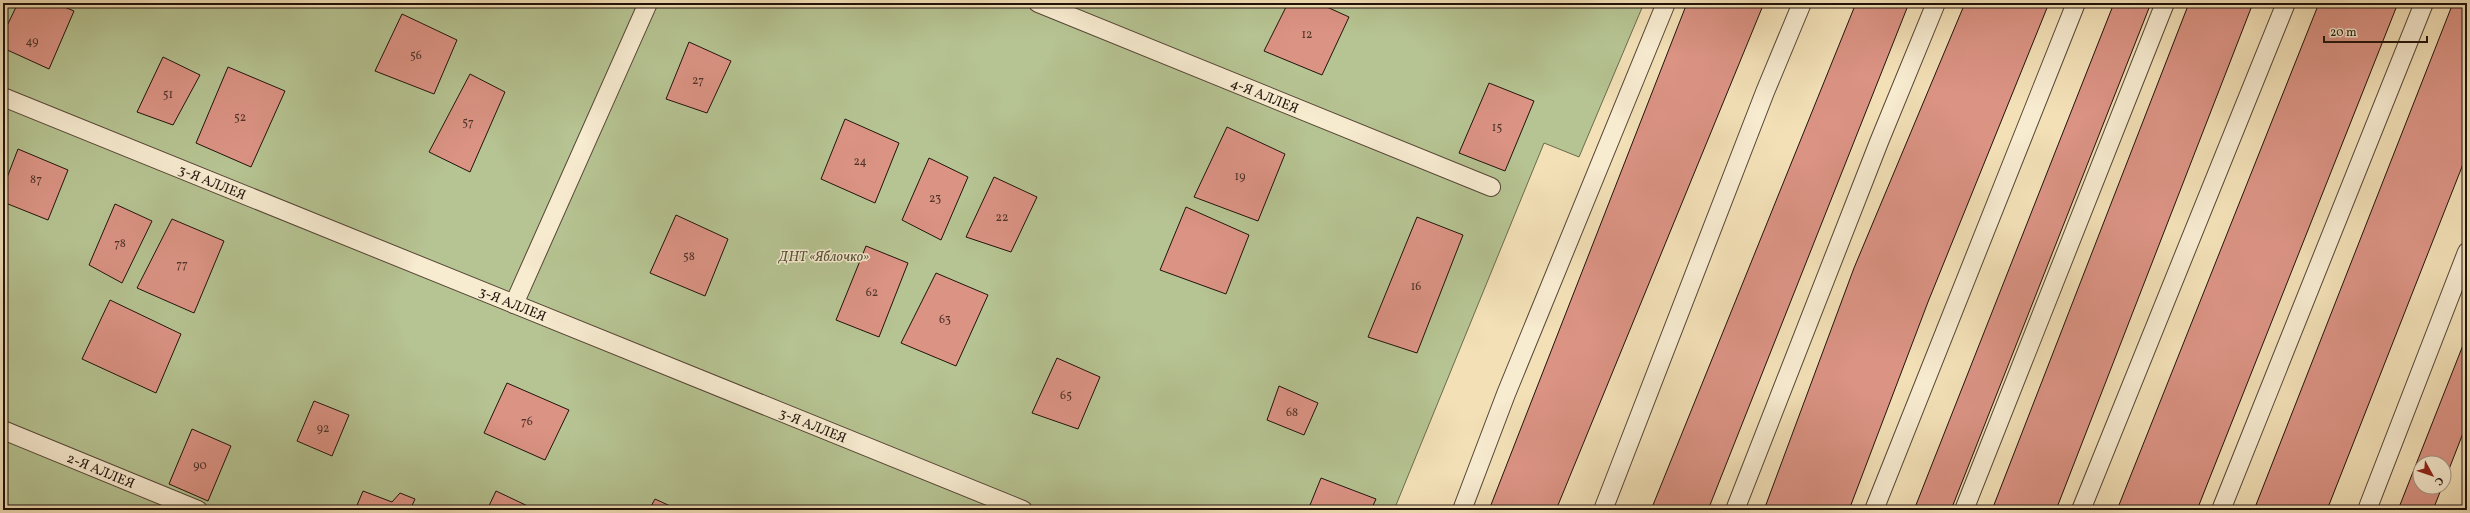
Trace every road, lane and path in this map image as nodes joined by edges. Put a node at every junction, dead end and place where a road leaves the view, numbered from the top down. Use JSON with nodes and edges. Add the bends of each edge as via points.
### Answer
{"nodes":[{"id":1,"x":648,"y":3,"type":"edge"},
{"id":2,"x":1038,"y":3,"type":"edge"},
{"id":3,"x":1666,"y":3,"type":"edge"},
{"id":4,"x":1802,"y":3,"type":"edge"},
{"id":5,"x":1936,"y":3,"type":"edge"},
{"id":6,"x":2076,"y":3,"type":"edge"},
{"id":7,"x":2165,"y":3,"type":"edge"},
{"id":8,"x":2286,"y":3,"type":"edge"},
{"id":9,"x":2424,"y":3,"type":"edge"},
{"id":10,"x":3,"y":97,"type":"edge"},
{"id":11,"x":1491,"y":187,"type":"dead end"},
{"id":12,"x":2467,"y":252,"type":"edge"},
{"id":13,"x":514,"y":304,"type":"junction"},
{"id":14,"x":3,"y":430,"type":"edge"},
{"id":15,"x":198,"y":510,"type":"edge"},
{"id":16,"x":1023,"y":510,"type":"edge"},
{"id":17,"x":1462,"y":510,"type":"edge"},
{"id":18,"x":1603,"y":510,"type":"edge"},
{"id":19,"x":1736,"y":510,"type":"edge"},
{"id":20,"x":1874,"y":510,"type":"edge"},
{"id":21,"x":1964,"y":510,"type":"edge"},
{"id":22,"x":2081,"y":510,"type":"edge"},
{"id":23,"x":2221,"y":510,"type":"edge"},
{"id":24,"x":2367,"y":510,"type":"edge"}],
"edges":[{"from":1,"to":13,"type":"lane"},
{"from":2,"to":11,"type":"lane","name":"4-Я АЛЛЕЯ"},
{"from":3,"to":17,"type":"lane","via":[[1506,394]]},
{"from":4,"to":18,"type":"lane"},
{"from":5,"to":19,"type":"lane"},
{"from":6,"to":20,"type":"lane"},
{"from":7,"to":21,"type":"lane"},
{"from":8,"to":22,"type":"lane"},
{"from":9,"to":23,"type":"lane"},
{"from":10,"to":13,"type":"lane","name":"3-Я АЛЛЕЯ"},
{"from":12,"to":24,"type":"lane"},
{"from":13,"to":16,"type":"lane","name":"3-Я АЛЛЕЯ"},
{"from":14,"to":15,"type":"lane","name":"2-Я АЛЛЕЯ"}]}
